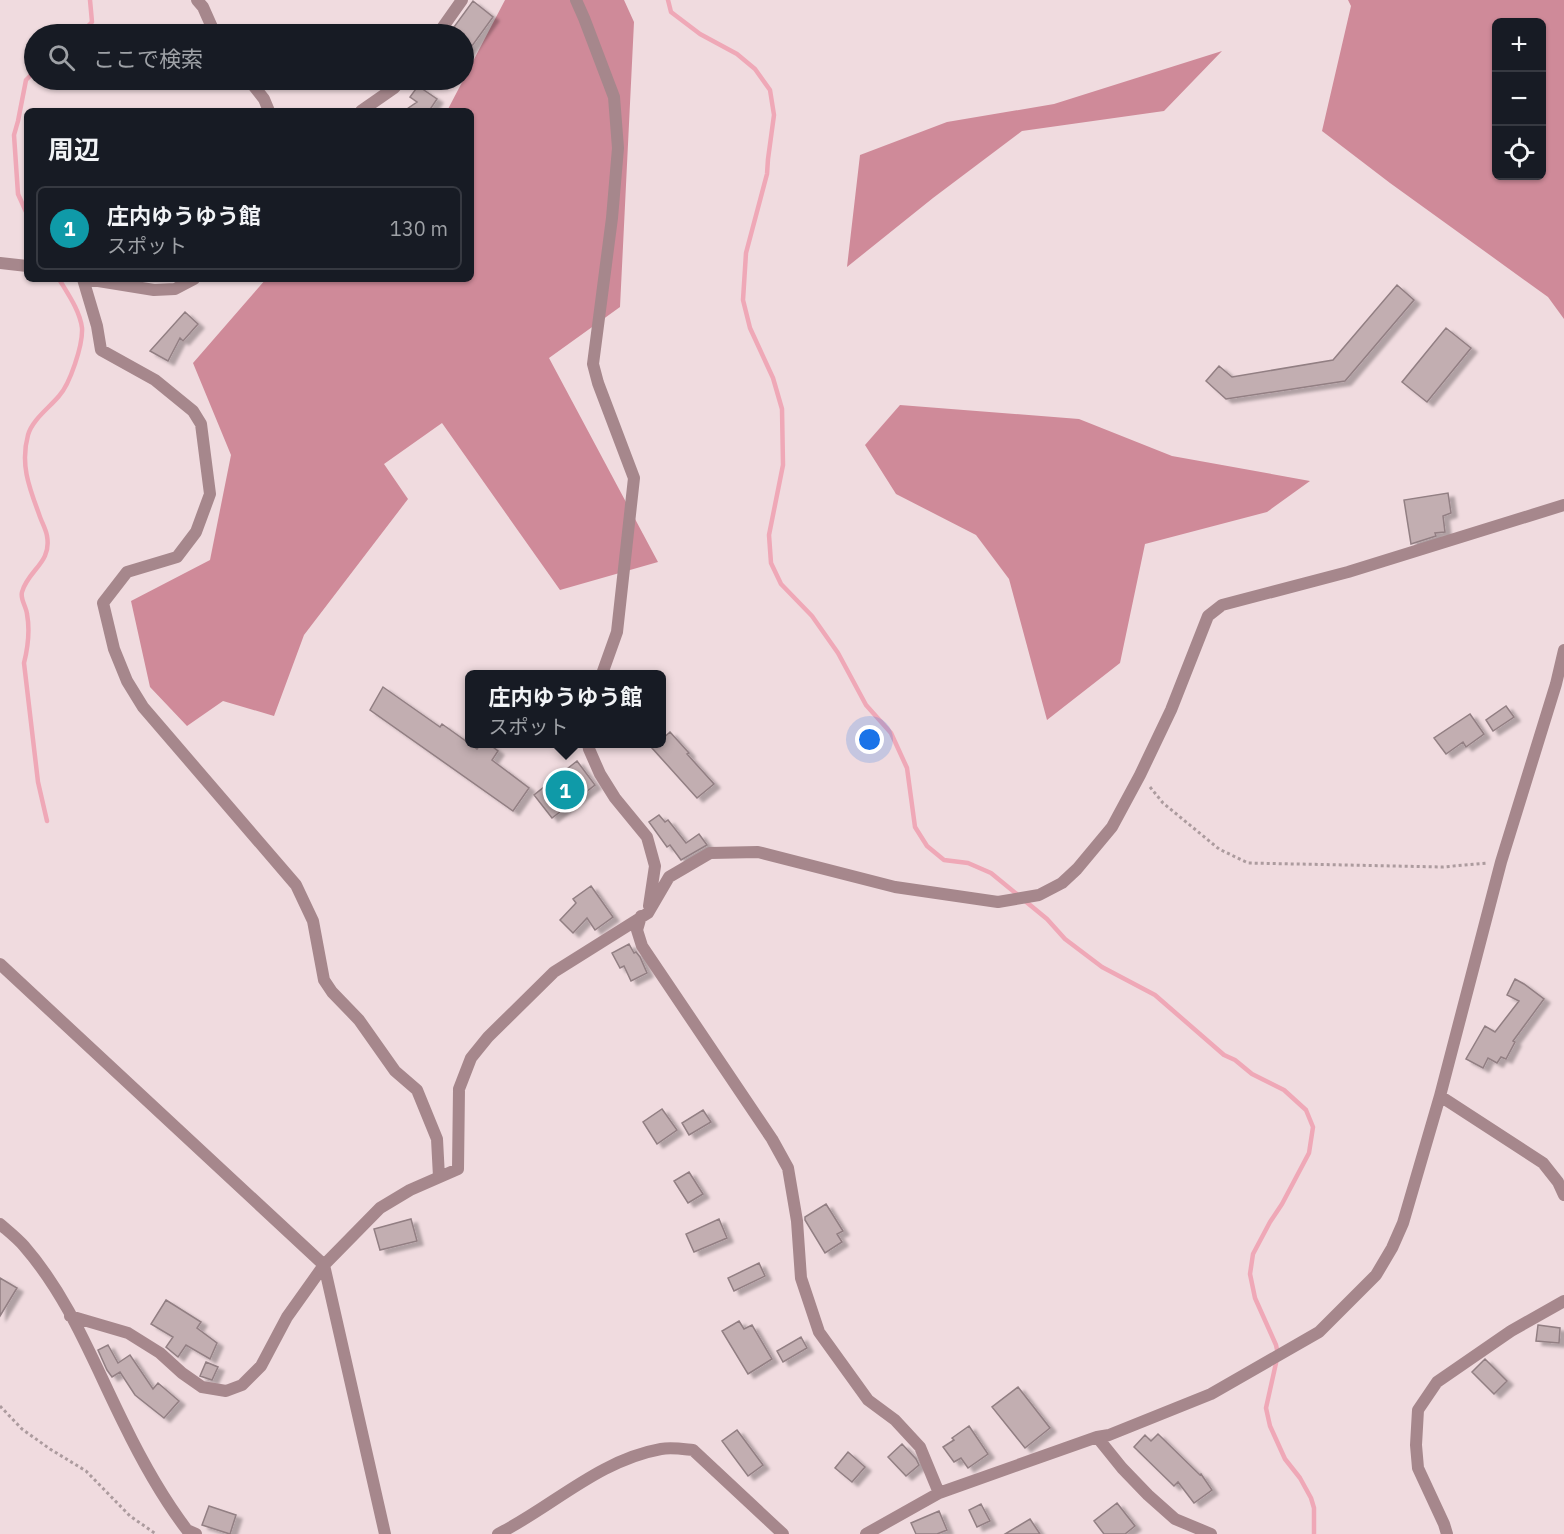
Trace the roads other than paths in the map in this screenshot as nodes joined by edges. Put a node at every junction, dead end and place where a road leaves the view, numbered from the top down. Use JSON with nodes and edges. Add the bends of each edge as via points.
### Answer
{"nodes":[{"id":1,"x":197,"y":0,"type":"edge"},
{"id":2,"x":462,"y":0,"type":"edge"},
{"id":3,"x":576,"y":0,"type":"edge"},
{"id":4,"x":211,"y":24,"type":"edge"},
{"id":5,"x":445,"y":24,"type":"edge"},
{"id":6,"x":257,"y":90,"type":"edge"},
{"id":7,"x":391,"y":90,"type":"edge"},
{"id":8,"x":268,"y":108,"type":"edge"},
{"id":9,"x":365,"y":108,"type":"edge"},
{"id":10,"x":0,"y":263,"type":"edge"},
{"id":11,"x":24,"y":266,"type":"edge"},
{"id":12,"x":85,"y":282,"type":"edge"},
{"id":13,"x":103,"y":282,"type":"edge"},
{"id":14,"x":189,"y":282,"type":"edge"},
{"id":15,"x":1564,"y":505,"type":"edge"},
{"id":16,"x":1564,"y":650,"type":"edge"},
{"id":17,"x":604,"y":670,"type":"edge"},
{"id":18,"x":589,"y":748,"type":"edge"},
{"id":19,"x":645,"y":915,"type":"junction"},
{"id":20,"x":0,"y":964,"type":"edge"},
{"id":21,"x":1440,"y":1096,"type":"junction"},
{"id":22,"x":439,"y":1177,"type":"junction"},
{"id":23,"x":1564,"y":1195,"type":"edge"},
{"id":24,"x":0,"y":1224,"type":"edge"},
{"id":25,"x":324,"y":1265,"type":"junction"},
{"id":26,"x":1564,"y":1301,"type":"edge"},
{"id":27,"x":70,"y":1316,"type":"junction"},
{"id":28,"x":1097,"y":1437,"type":"junction"},
{"id":29,"x":939,"y":1493,"type":"junction"},
{"id":30,"x":196,"y":1534,"type":"edge"},
{"id":31,"x":385,"y":1534,"type":"edge"},
{"id":32,"x":498,"y":1534,"type":"edge"},
{"id":33,"x":783,"y":1534,"type":"edge"},
{"id":34,"x":866,"y":1534,"type":"edge"},
{"id":35,"x":1211,"y":1534,"type":"edge"},
{"id":36,"x":1447,"y":1534,"type":"edge"}],
"edges":[{"from":1,"to":4,"type":"street"},
{"from":2,"to":5,"type":"street"},
{"from":3,"to":17,"type":"street","via":[[614,96],[618,148],[593,364],[634,478],[617,632]]},
{"from":6,"to":8,"type":"street"},
{"from":7,"to":9,"type":"street"},
{"from":10,"to":11,"type":"street"},
{"from":12,"to":22,"type":"street","via":[[100,350],[155,380],[193,411],[201,424],[210,494],[196,532],[177,556],[127,572],[103,603],[114,649],[143,707],[296,885],[313,921],[324,980],[395,1071],[417,1090],[437,1139]]},
{"from":13,"to":14,"type":"street","via":[[175,290]]},
{"from":15,"to":19,"type":"street","via":[[1348,572],[1222,606],[1208,616],[1171,710],[1112,827],[1062,883],[1039,895],[998,902],[895,887],[758,852],[710,853],[669,877]]},
{"from":16,"to":21,"type":"street","via":[[1501,862]]},
{"from":18,"to":19,"type":"street","via":[[615,798],[646,837],[655,866]]},
{"from":19,"to":22,"type":"street","via":[[554,972],[471,1058],[459,1089],[458,1169]]},
{"from":19,"to":29,"type":"street","via":[[637,930],[642,946],[788,1168],[801,1278],[819,1332],[868,1400],[920,1447]]},
{"from":20,"to":25,"type":"street"},
{"from":21,"to":23,"type":"street","via":[[1543,1163]]},
{"from":21,"to":28,"type":"street","via":[[1392,1248],[1376,1275],[1319,1332],[1210,1394]]},
{"from":22,"to":25,"type":"street","via":[[380,1208]]},
{"from":24,"to":27,"type":"street","via":[[23,1244],[60,1294]]},
{"from":25,"to":27,"type":"street","via":[[287,1317],[261,1366],[242,1385],[226,1391],[202,1388],[160,1353],[128,1333]]},
{"from":25,"to":31,"type":"street"},
{"from":26,"to":36,"type":"street","via":[[1511,1331],[1437,1382],[1418,1410],[1418,1468]]},
{"from":27,"to":30,"type":"street","via":[[83,1335],[152,1479],[187,1530]]},
{"from":28,"to":29,"type":"street"},
{"from":28,"to":35,"type":"street","via":[[1122,1468],[1175,1519]]},
{"from":29,"to":34,"type":"street"},
{"from":32,"to":33,"type":"street","via":[[606,1468],[663,1449],[693,1450]]}]}
